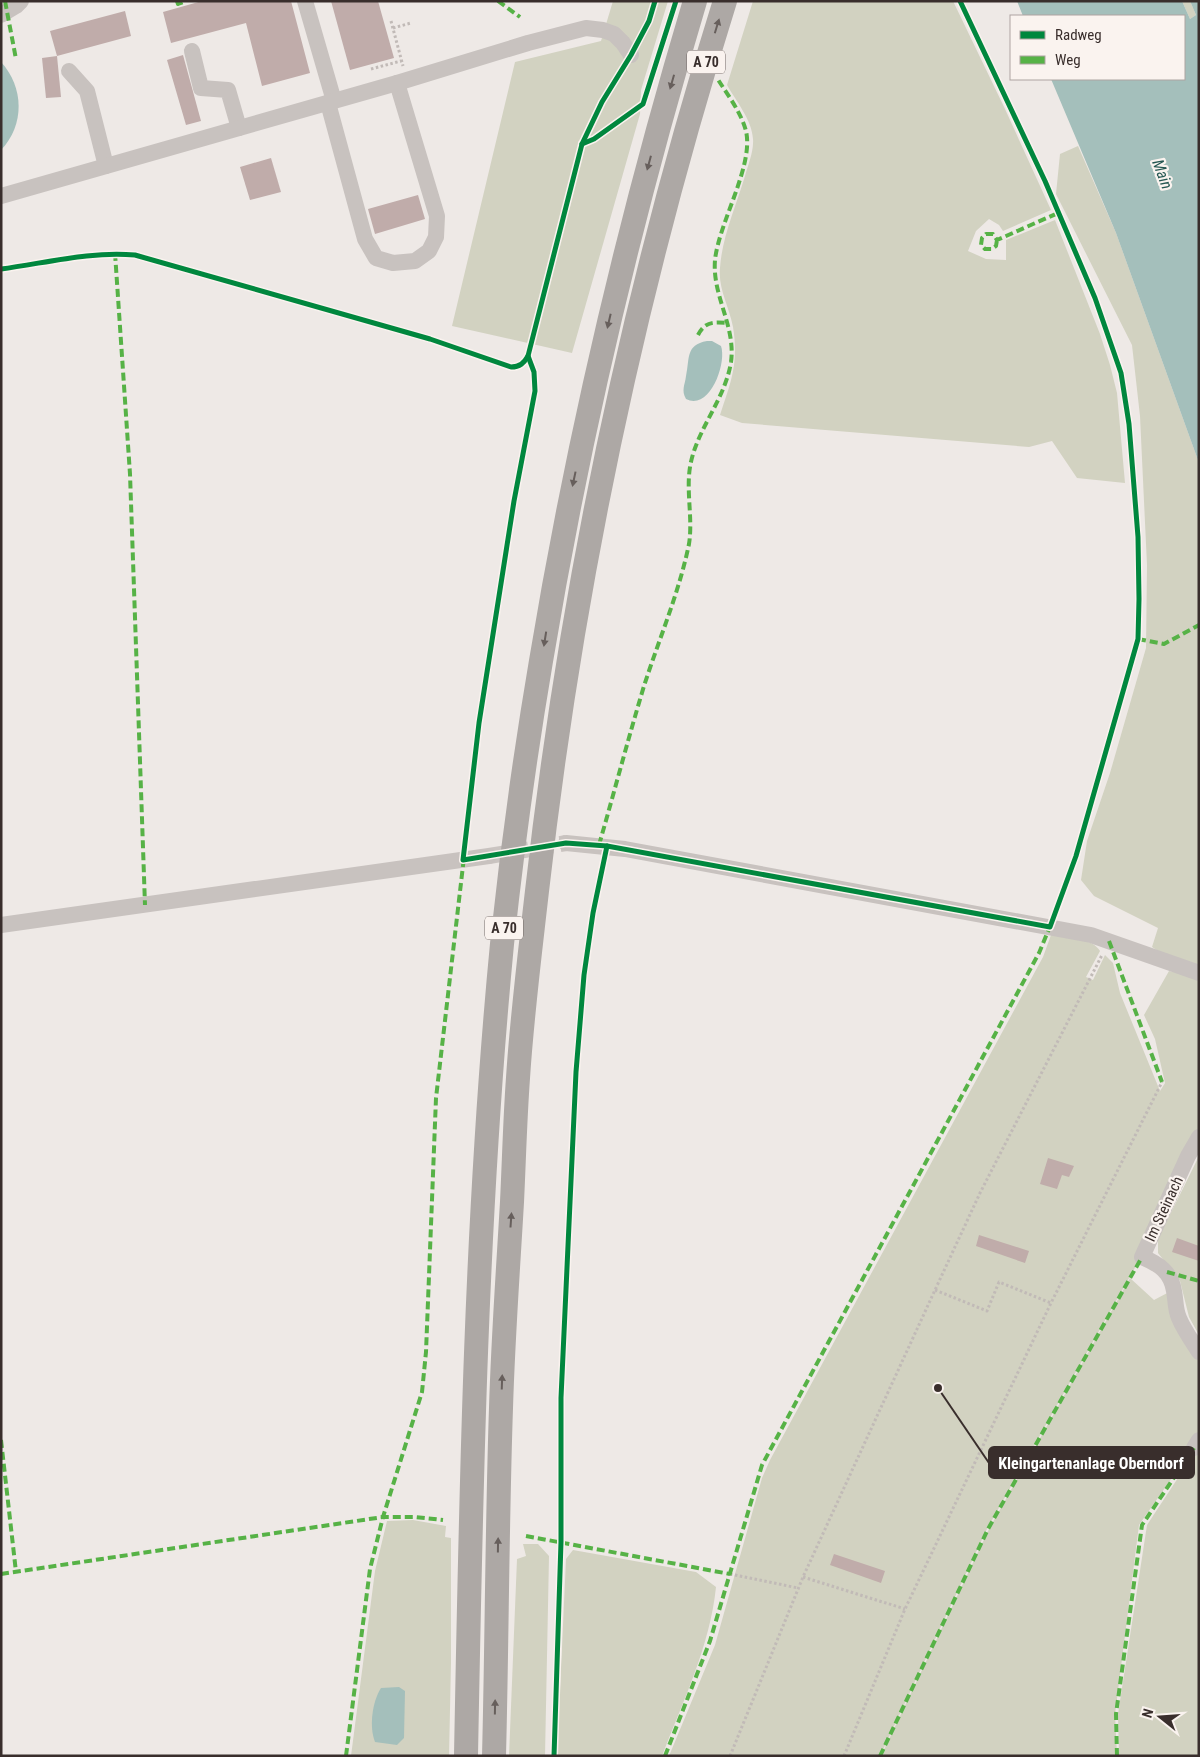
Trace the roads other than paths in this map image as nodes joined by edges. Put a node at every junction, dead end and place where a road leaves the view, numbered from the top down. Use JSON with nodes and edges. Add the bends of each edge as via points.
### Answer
{"nodes":[{"id":1,"x":21,"y":1,"type":"edge"},
{"id":2,"x":305,"y":1,"type":"edge"},
{"id":3,"x":696,"y":1,"type":"edge"},
{"id":4,"x":725,"y":1,"type":"edge"},
{"id":5,"x":1,"y":15,"type":"edge"},
{"id":6,"x":192,"y":51,"type":"dead end"},
{"id":7,"x":631,"y":55,"type":"dead end"},
{"id":8,"x":69,"y":71,"type":"dead end"},
{"id":9,"x":402,"y":82,"type":"junction"},
{"id":10,"x":331,"y":102,"type":"junction"},
{"id":11,"x":239,"y":128,"type":"junction"},
{"id":12,"x":106,"y":166,"type":"junction"},
{"id":13,"x":1,"y":196,"type":"edge"},
{"id":14,"x":566,"y":844,"type":"tunnel mouth"},
{"id":15,"x":489,"y":856,"type":"tunnel mouth"},
{"id":16,"x":1,"y":925,"type":"edge"},
{"id":17,"x":1199,"y":973,"type":"edge"},
{"id":18,"x":1199,"y":1137,"type":"edge"},
{"id":19,"x":1199,"y":1352,"type":"edge"},
{"id":20,"x":466,"y":1756,"type":"edge"},
{"id":21,"x":494,"y":1756,"type":"edge"}],
"edges":[{"from":1,"to":5,"type":"street"},
{"from":2,"to":10,"type":"street"},
{"from":3,"to":20,"type":"highway","number":"A 70","one_way":true,"via":[[653,110],[567,515],[516,829],[500,970],[484,1194],[474,1408]]},
{"from":21,"to":4,"type":"highway","number":"A 70","one_way":true,"via":[[501,1410],[518,1075],[546,812],[580,590],[607,451],[688,123]]},
{"from":6,"to":11,"type":"street","via":[[201,88],[228,90]]},
{"from":7,"to":9,"type":"street","via":[[614,34],[586,28]]},
{"from":8,"to":12,"type":"street","via":[[87,91]]},
{"from":9,"to":10,"type":"street"},
{"from":9,"to":10,"type":"street","via":[[437,216],[436,237],[429,251],[415,261],[393,263],[376,258],[365,239]]},
{"from":10,"to":11,"type":"street"},
{"from":11,"to":12,"type":"street"},
{"from":12,"to":13,"type":"street"},
{"from":14,"to":17,"type":"street","via":[[625,849],[1050,926],[1091,935]]},
{"from":15,"to":16,"type":"street"},
{"from":18,"to":19,"type":"street","name":"Im Steinach","via":[[1142,1257],[1167,1272],[1179,1318]]}]}
